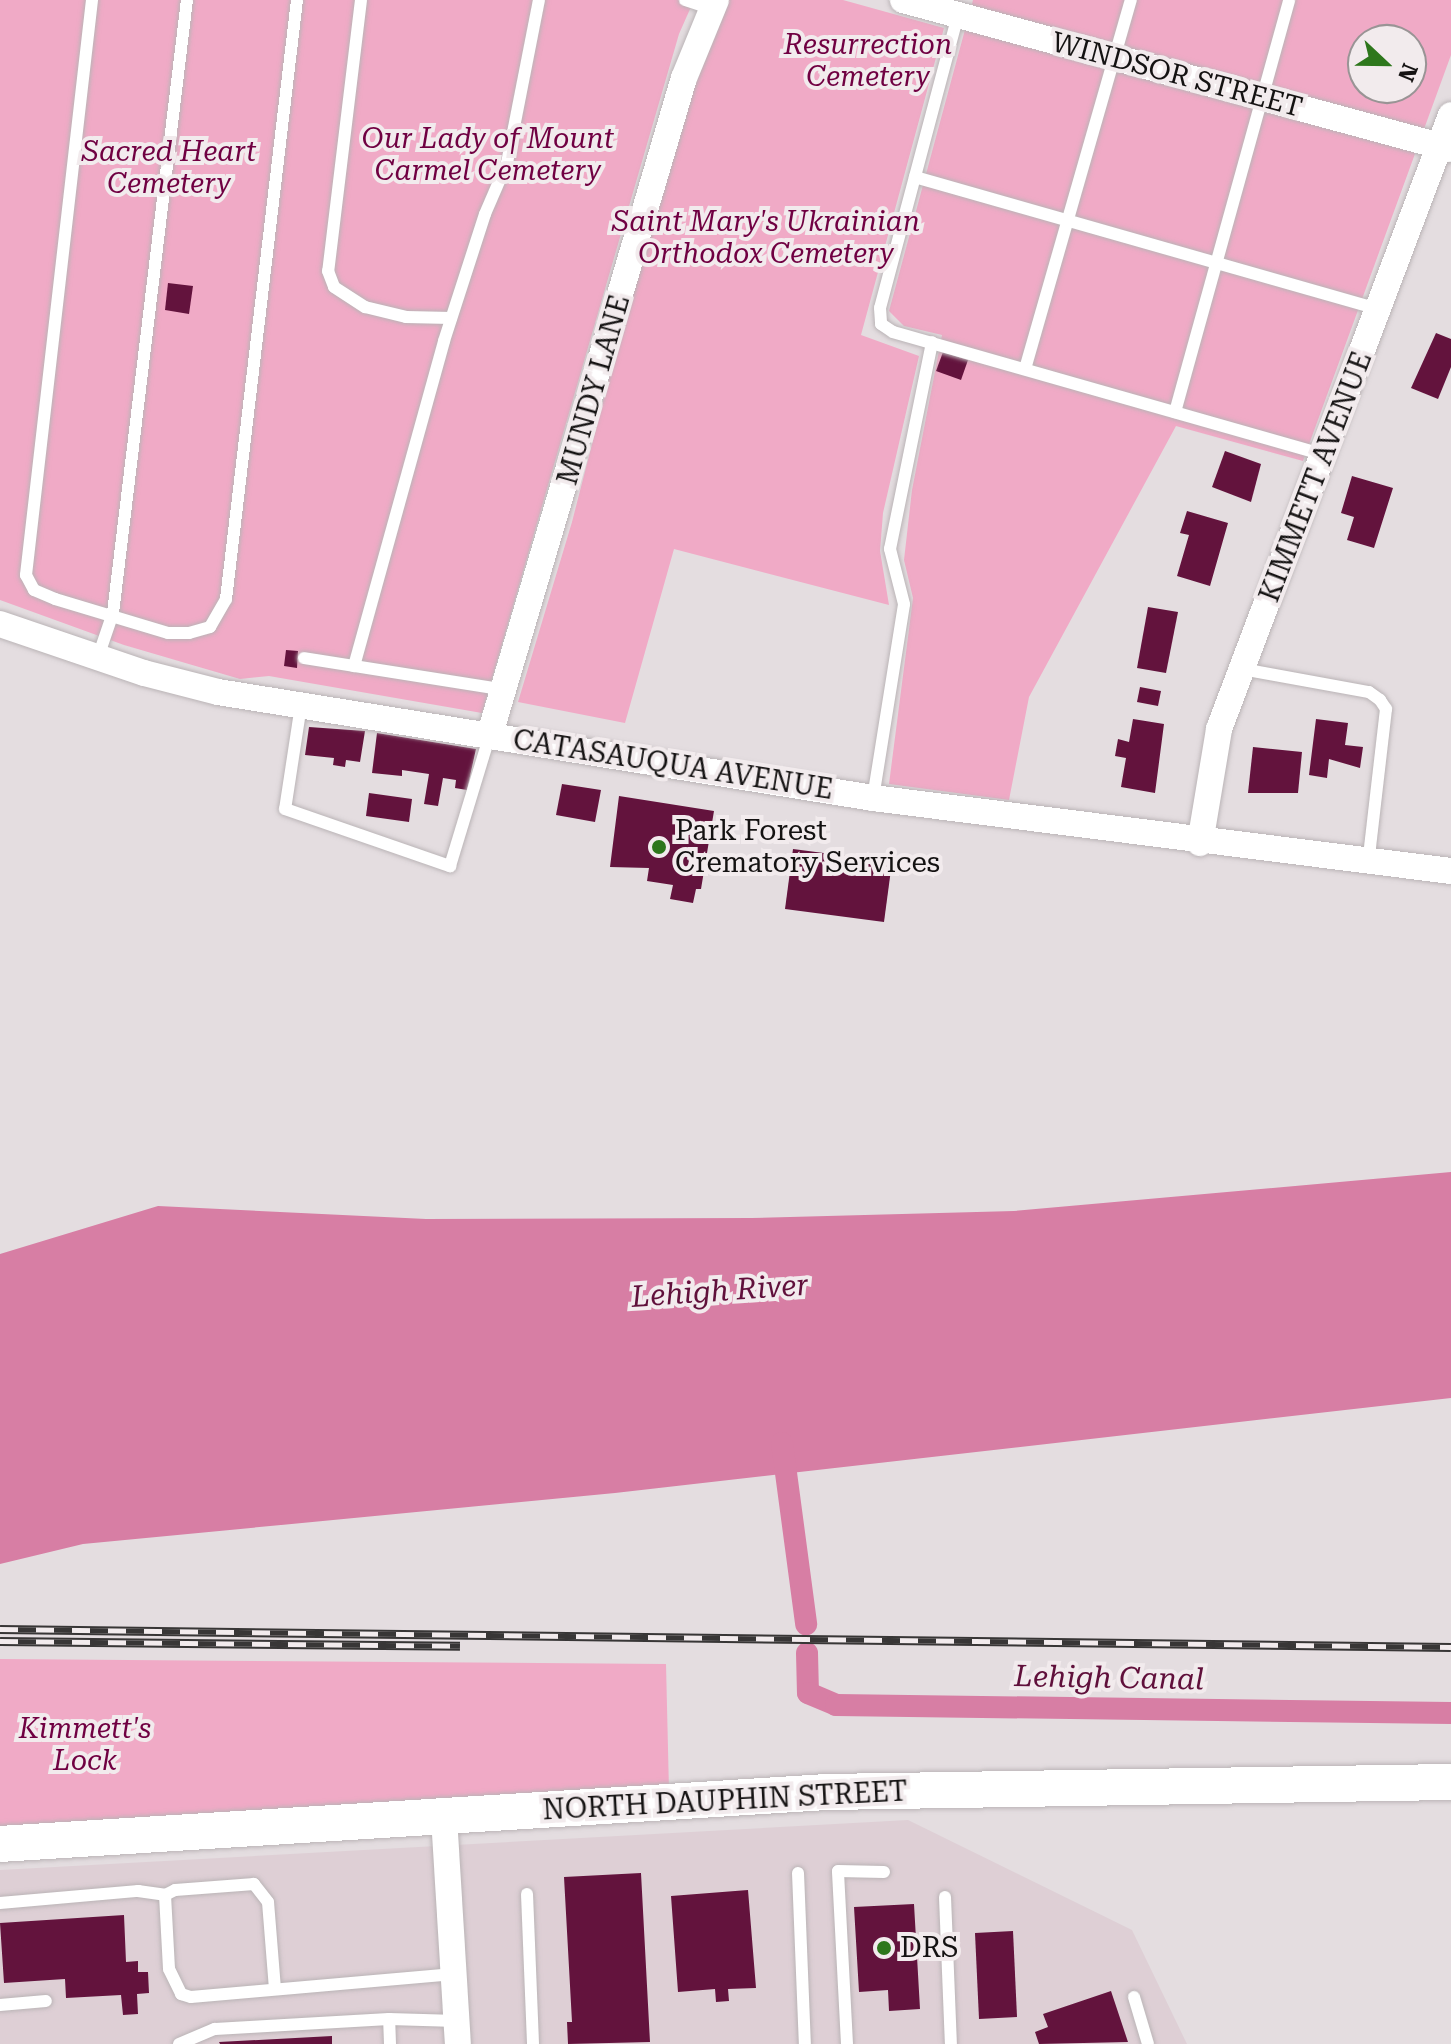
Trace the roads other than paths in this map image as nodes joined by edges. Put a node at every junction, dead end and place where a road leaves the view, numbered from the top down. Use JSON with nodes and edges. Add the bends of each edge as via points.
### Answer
{"nodes":[{"id":1,"x":92,"y":0,"type":"edge"},
{"id":2,"x":187,"y":0,"type":"edge"},
{"id":3,"x":297,"y":0,"type":"edge"},
{"id":4,"x":361,"y":0,"type":"edge"},
{"id":5,"x":539,"y":0,"type":"edge"},
{"id":6,"x":685,"y":0,"type":"edge"},
{"id":7,"x":903,"y":0,"type":"edge"},
{"id":8,"x":1131,"y":0,"type":"edge"},
{"id":9,"x":1289,"y":0,"type":"edge"},
{"id":10,"x":714,"y":4,"type":"edge"},
{"id":11,"x":961,"y":8,"type":"edge"},
{"id":12,"x":1114,"y":58,"type":"junction"},
{"id":13,"x":1262,"y":98,"type":"junction"},
{"id":14,"x":1451,"y":115,"type":"edge"},
{"id":15,"x":1447,"y":148,"type":"edge"},
{"id":16,"x":915,"y":177,"type":"junction"},
{"id":17,"x":1068,"y":220,"type":"junction"},
{"id":18,"x":1216,"y":263,"type":"junction"},
{"id":19,"x":1380,"y":309,"type":"junction"},
{"id":20,"x":451,"y":318,"type":"junction"},
{"id":21,"x":932,"y":342,"type":"junction"},
{"id":22,"x":1025,"y":369,"type":"junction"},
{"id":23,"x":1175,"y":412,"type":"junction"},
{"id":24,"x":1324,"y":455,"type":"junction"},
{"id":25,"x":113,"y":613,"type":"junction"},
{"id":26,"x":0,"y":624,"type":"edge"},
{"id":27,"x":98,"y":657,"type":"junction"},
{"id":28,"x":304,"y":658,"type":"dead end"},
{"id":29,"x":354,"y":666,"type":"junction"},
{"id":30,"x":1242,"y":669,"type":"junction"},
{"id":31,"x":507,"y":690,"type":"junction"},
{"id":32,"x":301,"y":705,"type":"junction"},
{"id":33,"x":490,"y":734,"type":"junction"},
{"id":34,"x":873,"y":798,"type":"junction"},
{"id":35,"x":1200,"y":843,"type":"junction"},
{"id":36,"x":1368,"y":864,"type":"junction"},
{"id":37,"x":1451,"y":871,"type":"edge"},
{"id":38,"x":1451,"y":1782,"type":"edge"},
{"id":39,"x":444,"y":1817,"type":"junction"},
{"id":40,"x":0,"y":1844,"type":"edge"},
{"id":41,"x":884,"y":1872,"type":"dead end"},
{"id":42,"x":798,"y":1873,"type":"dead end"},
{"id":43,"x":527,"y":1894,"type":"dead end"},
{"id":44,"x":165,"y":1895,"type":"junction"},
{"id":45,"x":945,"y":1897,"type":"dead end"},
{"id":46,"x":0,"y":1903,"type":"edge"},
{"id":47,"x":454,"y":1974,"type":"junction"},
{"id":48,"x":275,"y":1989,"type":"junction"},
{"id":49,"x":1134,"y":1997,"type":"dead end"},
{"id":50,"x":46,"y":2001,"type":"dead end"},
{"id":51,"x":0,"y":2005,"type":"edge"},
{"id":52,"x":389,"y":2019,"type":"junction"},
{"id":53,"x":458,"y":2032,"type":"edge"},
{"id":54,"x":179,"y":2044,"type":"edge"},
{"id":55,"x":390,"y":2044,"type":"edge"},
{"id":56,"x":533,"y":2044,"type":"edge"},
{"id":57,"x":805,"y":2044,"type":"edge"},
{"id":58,"x":847,"y":2044,"type":"edge"},
{"id":59,"x":951,"y":2044,"type":"edge"},
{"id":60,"x":1148,"y":2044,"type":"edge"}],
"edges":[{"from":1,"to":25,"type":"lane","via":[[26,575],[42,594]]},
{"from":2,"to":25,"type":"lane"},
{"from":3,"to":25,"type":"lane","via":[[222,613],[210,627],[168,633]]},
{"from":4,"to":20,"type":"lane","via":[[328,271],[334,287],[365,307],[406,317]]},
{"from":5,"to":20,"type":"lane","via":[[516,95],[507,163]]},
{"from":6,"to":10,"type":"lane"},
{"from":7,"to":11,"type":"street","name":"WINDSOR STREET"},
{"from":8,"to":12,"type":"lane"},
{"from":9,"to":13,"type":"lane"},
{"from":10,"to":31,"type":"street","name":"MUNDY LANE","via":[[684,78]]},
{"from":11,"to":12,"type":"street","name":"WINDSOR STREET"},
{"from":11,"to":16,"type":"lane"},
{"from":12,"to":13,"type":"street","name":"WINDSOR STREET"},
{"from":12,"to":17,"type":"lane"},
{"from":13,"to":15,"type":"street","name":"WINDSOR STREET"},
{"from":13,"to":18,"type":"lane"},
{"from":14,"to":15,"type":"street","name":"KIMMETT AVENUE"},
{"from":15,"to":19,"type":"street","name":"KIMMETT AVENUE"},
{"from":16,"to":17,"type":"lane"},
{"from":16,"to":21,"type":"lane","via":[[880,308],[881,324]]},
{"from":17,"to":18,"type":"lane"},
{"from":17,"to":22,"type":"lane"},
{"from":18,"to":19,"type":"lane"},
{"from":18,"to":23,"type":"lane"},
{"from":19,"to":24,"type":"street","name":"KIMMETT AVENUE"},
{"from":20,"to":29,"type":"lane"},
{"from":21,"to":22,"type":"lane"},
{"from":21,"to":34,"type":"lane","via":[[890,549],[904,604]]},
{"from":22,"to":23,"type":"lane"},
{"from":23,"to":24,"type":"lane"},
{"from":24,"to":30,"type":"street","name":"KIMMETT AVENUE"},
{"from":25,"to":27,"type":"lane"},
{"from":26,"to":27,"type":"street","name":"CATASAUQUA AVENUE"},
{"from":27,"to":32,"type":"street","name":"CATASAUQUA AVENUE","via":[[218,692]]},
{"from":28,"to":29,"type":"lane"},
{"from":29,"to":31,"type":"lane"},
{"from":30,"to":35,"type":"street","name":"KIMMETT AVENUE","via":[[1219,729]]},
{"from":30,"to":36,"type":"lane","via":[[1369,692],[1386,709]]},
{"from":31,"to":33,"type":"street","name":"MUNDY LANE"},
{"from":32,"to":33,"type":"street","name":"CATASAUQUA AVENUE"},
{"from":32,"to":33,"type":"lane","via":[[285,809],[450,866]]},
{"from":33,"to":34,"type":"street","name":"CATASAUQUA AVENUE"},
{"from":34,"to":35,"type":"street","name":"CATASAUQUA AVENUE"},
{"from":35,"to":36,"type":"street","name":"CATASAUQUA AVENUE"},
{"from":36,"to":37,"type":"street","name":"CATASAUQUA AVENUE"},
{"from":38,"to":39,"type":"street","name":"NORTH DAUPHIN STREET","via":[[827,1792]]},
{"from":39,"to":40,"type":"street","name":"NORTH DAUPHIN STREET"},
{"from":39,"to":47,"type":"street"},
{"from":41,"to":58,"type":"lane","via":[[838,1871]]},
{"from":42,"to":57,"type":"lane"},
{"from":43,"to":56,"type":"lane"},
{"from":44,"to":46,"type":"lane","via":[[138,1891]]},
{"from":44,"to":48,"type":"lane","via":[[169,1969],[181,1994]]},
{"from":44,"to":48,"type":"lane","via":[[254,1884],[268,1902]]},
{"from":45,"to":59,"type":"lane"},
{"from":47,"to":48,"type":"lane"},
{"from":47,"to":53,"type":"street"},
{"from":49,"to":60,"type":"lane"},
{"from":50,"to":51,"type":"lane"},
{"from":52,"to":53,"type":"lane"},
{"from":52,"to":54,"type":"lane","via":[[215,2029]]},
{"from":52,"to":55,"type":"lane"}]}
